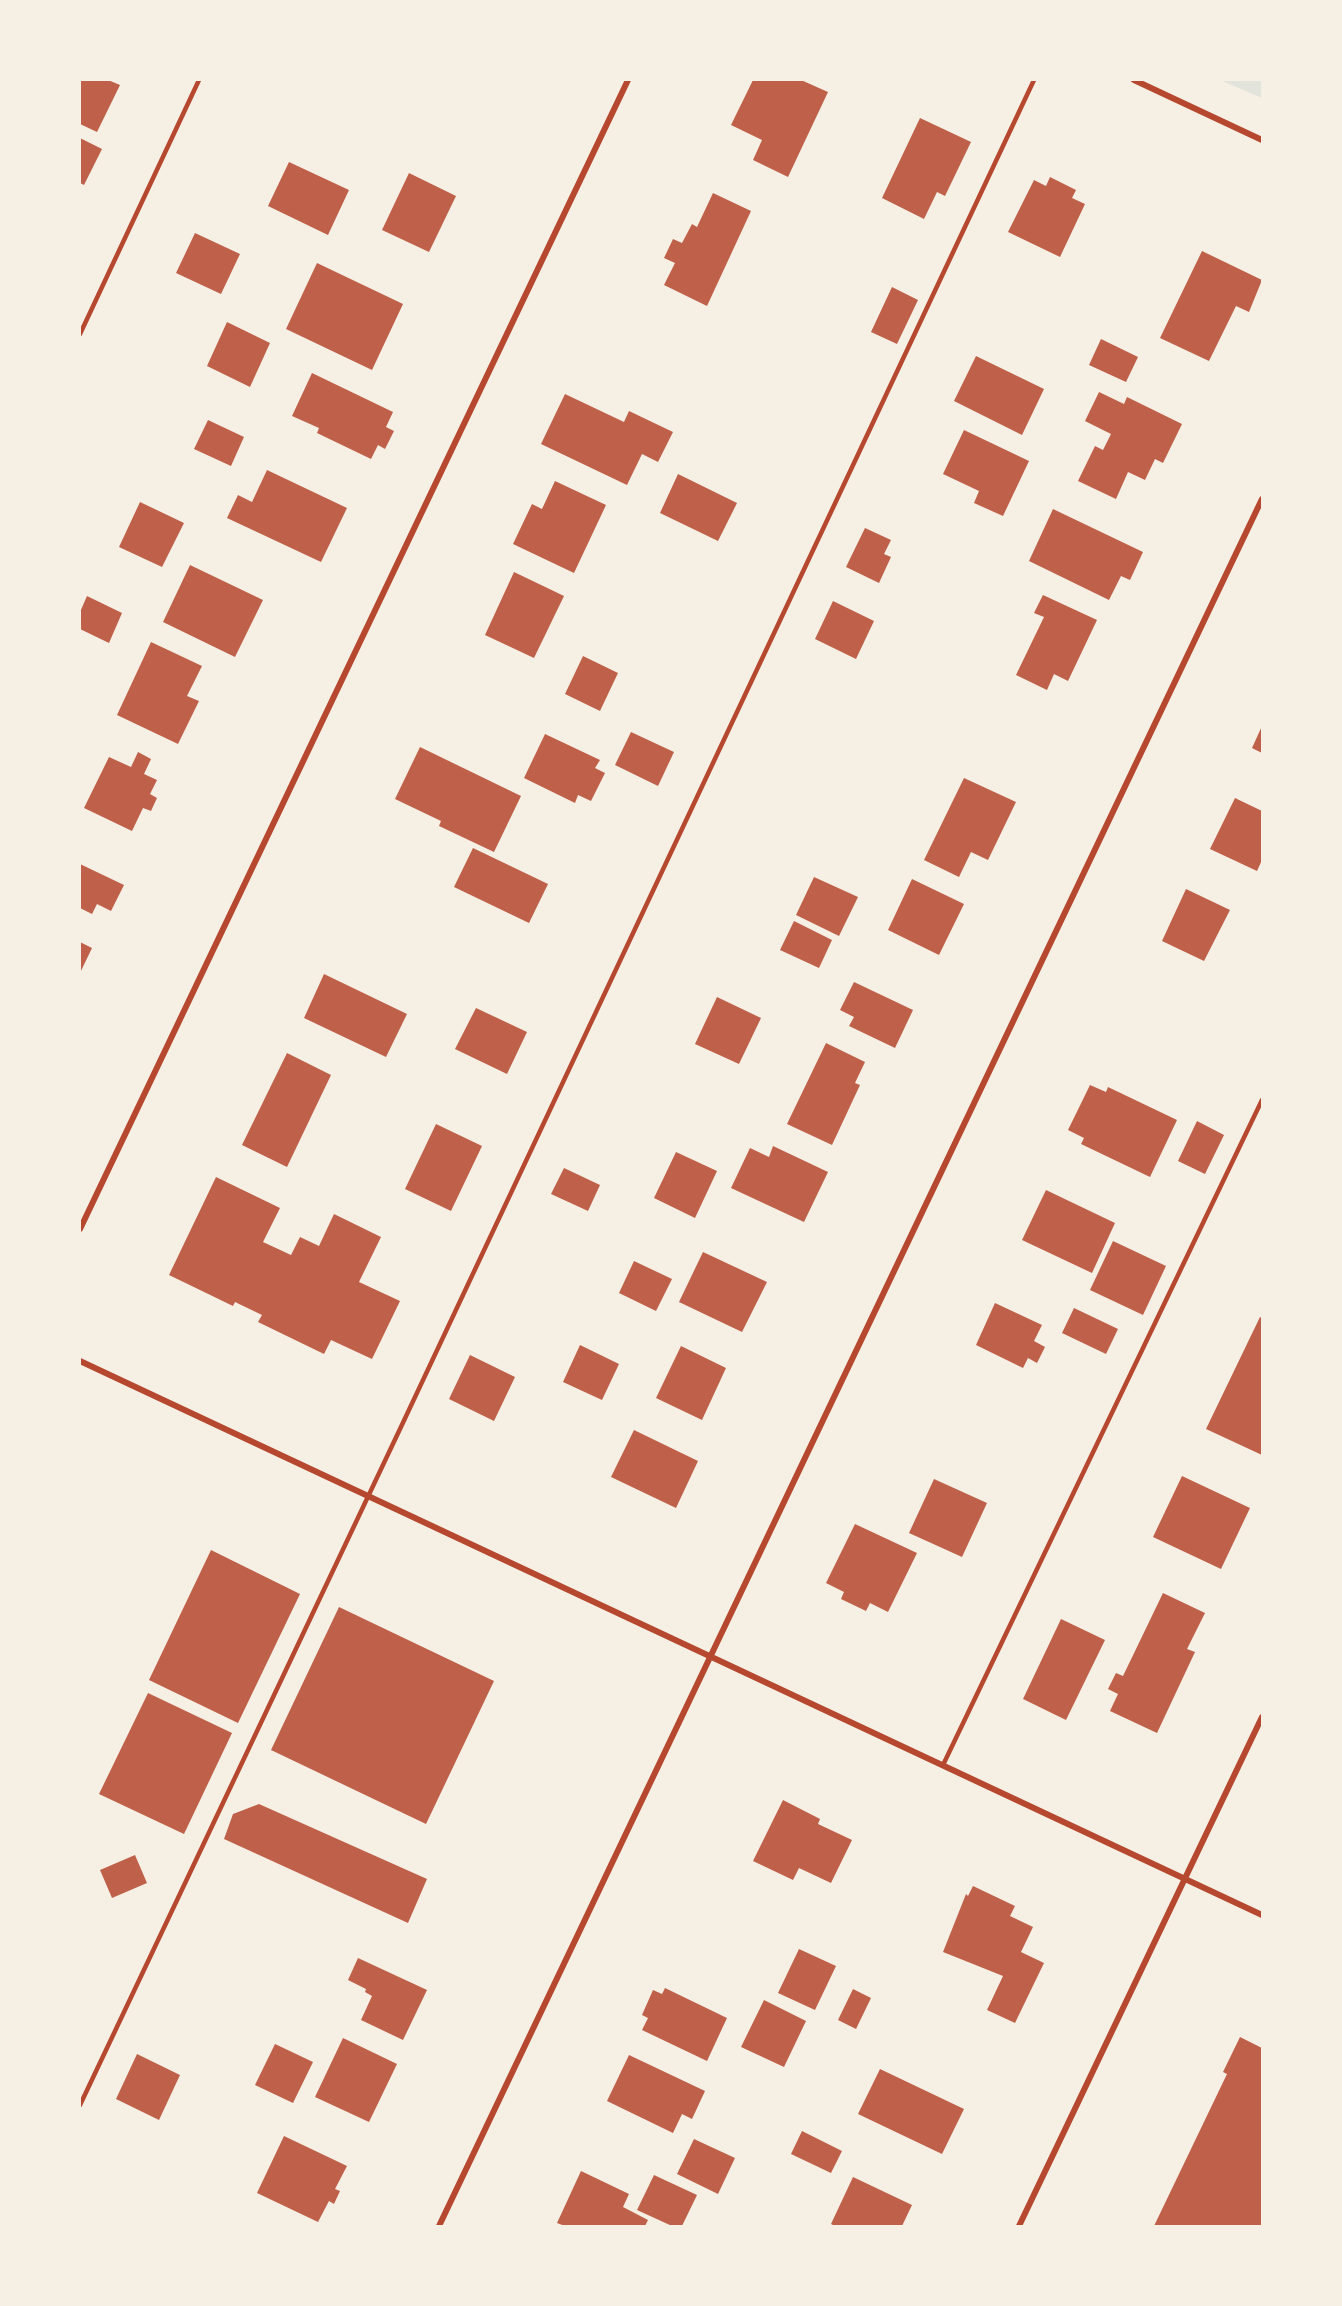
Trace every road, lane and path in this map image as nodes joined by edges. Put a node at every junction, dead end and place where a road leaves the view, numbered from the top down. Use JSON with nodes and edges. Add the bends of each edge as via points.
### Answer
{"nodes":[{"id":1,"x":199,"y":80,"type":"edge"},
{"id":2,"x":628,"y":80,"type":"edge"},
{"id":3,"x":1034,"y":80,"type":"edge"},
{"id":4,"x":1134,"y":80,"type":"edge"},
{"id":5,"x":1263,"y":140,"type":"edge"},
{"id":6,"x":80,"y":334,"type":"edge"},
{"id":7,"x":1263,"y":499,"type":"edge"},
{"id":8,"x":1263,"y":1100,"type":"edge"},
{"id":9,"x":80,"y":1229,"type":"edge"},
{"id":10,"x":80,"y":1361,"type":"edge"},
{"id":11,"x":368,"y":1497,"type":"junction"},
{"id":12,"x":710,"y":1657,"type":"junction"},
{"id":13,"x":1263,"y":1718,"type":"edge"},
{"id":14,"x":943,"y":1766,"type":"junction"},
{"id":15,"x":1185,"y":1879,"type":"junction"},
{"id":16,"x":1263,"y":1916,"type":"edge"},
{"id":17,"x":80,"y":2105,"type":"edge"},
{"id":18,"x":439,"y":2226,"type":"edge"},
{"id":19,"x":1020,"y":2226,"type":"edge"}],
"edges":[{"from":1,"to":6,"type":"lane"},
{"from":2,"to":9,"type":"street"},
{"from":3,"to":11,"type":"lane"},
{"from":4,"to":5,"type":"street"},
{"from":7,"to":12,"type":"street"},
{"from":8,"to":14,"type":"lane"},
{"from":10,"to":11,"type":"street"},
{"from":11,"to":12,"type":"street"},
{"from":11,"to":17,"type":"lane"},
{"from":12,"to":14,"type":"street"},
{"from":12,"to":18,"type":"street"},
{"from":13,"to":15,"type":"street"},
{"from":14,"to":15,"type":"street"},
{"from":15,"to":16,"type":"street"},
{"from":15,"to":19,"type":"street"}]}
